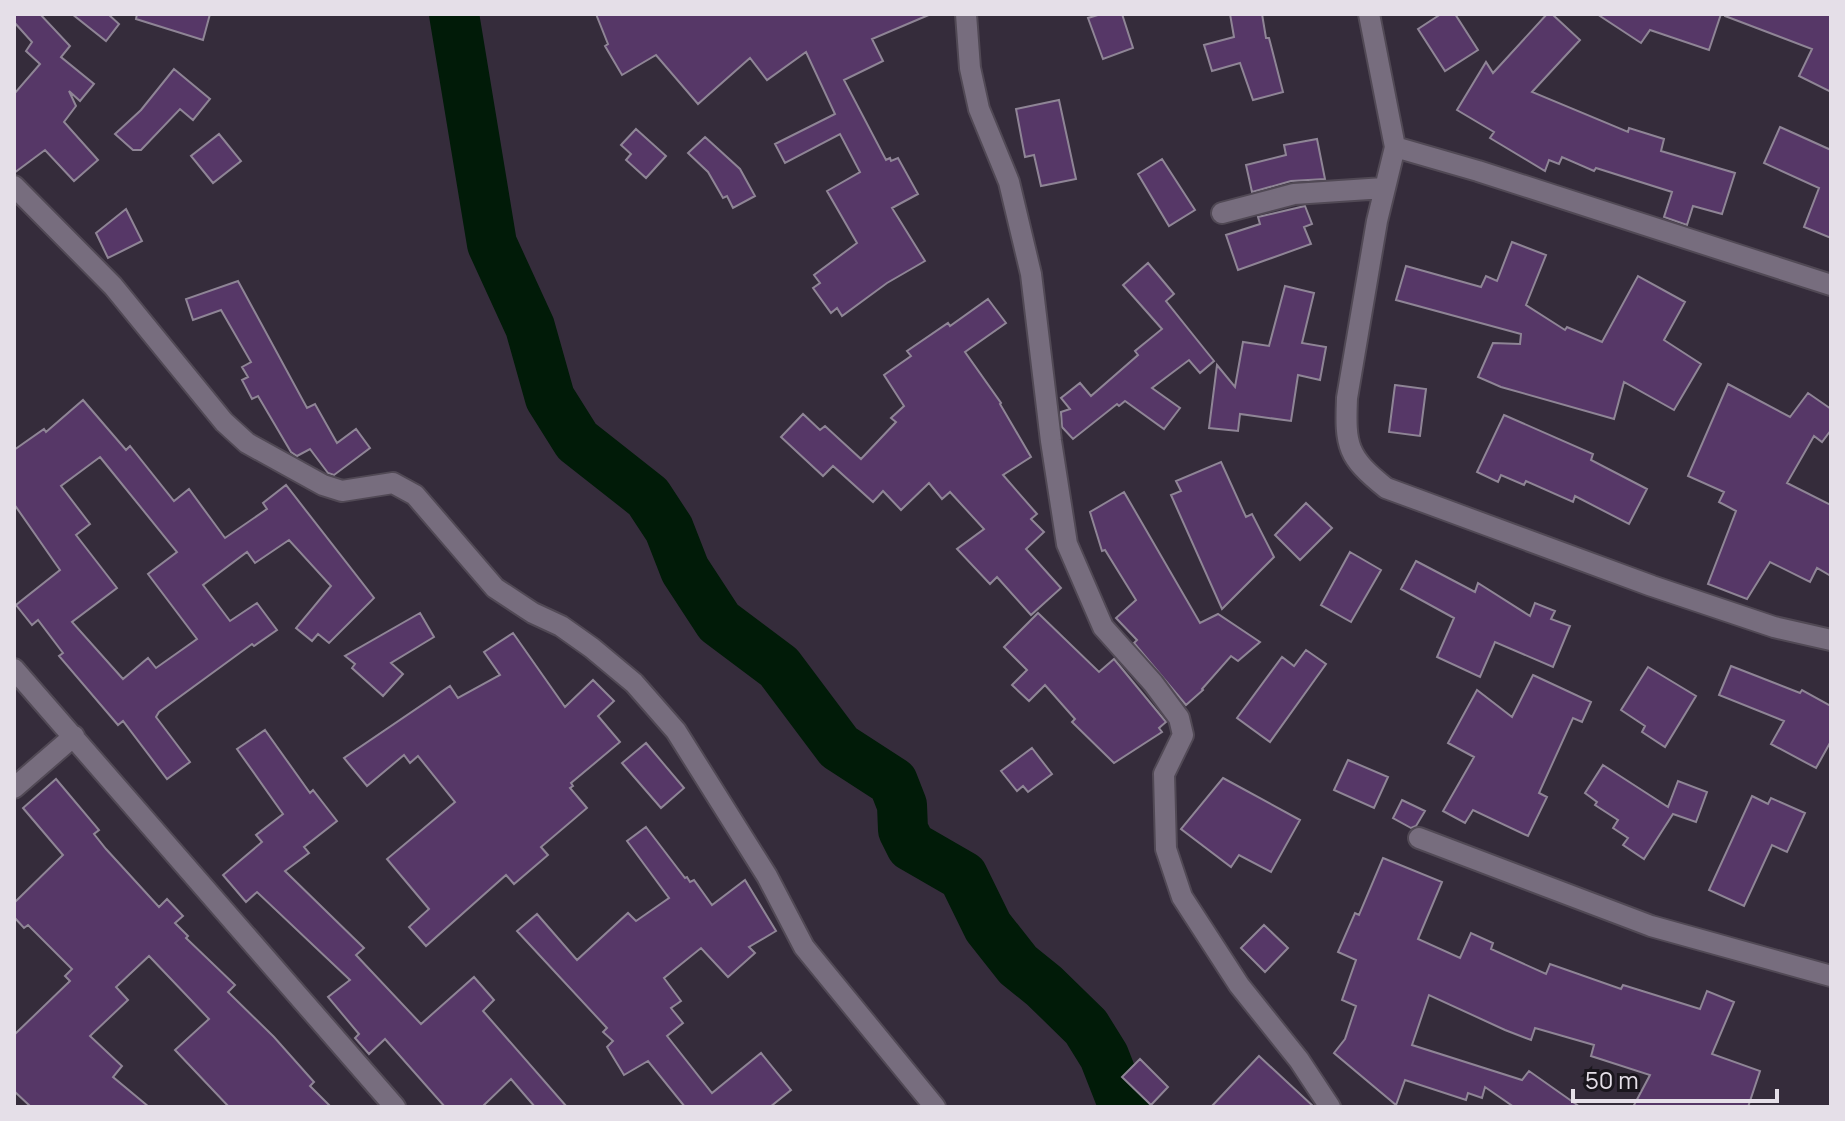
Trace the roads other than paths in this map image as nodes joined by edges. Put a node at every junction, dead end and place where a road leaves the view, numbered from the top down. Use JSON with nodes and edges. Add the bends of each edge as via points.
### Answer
{"nodes":[{"id":1,"x":966,"y":14,"type":"edge"},
{"id":2,"x":1369,"y":14,"type":"edge"},
{"id":3,"x":1395,"y":147,"type":"junction"},
{"id":4,"x":14,"y":186,"type":"edge"},
{"id":5,"x":1384,"y":188,"type":"junction"},
{"id":6,"x":1222,"y":213,"type":"dead end"},
{"id":7,"x":1831,"y":285,"type":"edge"},
{"id":8,"x":1831,"y":640,"type":"edge"},
{"id":9,"x":14,"y":669,"type":"edge"},
{"id":10,"x":74,"y":736,"type":"junction"},
{"id":11,"x":14,"y":788,"type":"edge"},
{"id":12,"x":1419,"y":838,"type":"dead end"},
{"id":13,"x":1831,"y":976,"type":"edge"},
{"id":14,"x":395,"y":1107,"type":"edge"},
{"id":15,"x":935,"y":1107,"type":"edge"},
{"id":16,"x":1330,"y":1107,"type":"edge"}],
"edges":[{"from":1,"to":16,"type":"street","via":[[979,109],[1009,182],[1031,274],[1067,544],[1103,627],[1179,718],[1183,735],[1164,774],[1166,849],[1182,897],[1239,985]]},
{"from":2,"to":3,"type":"street"},
{"from":3,"to":5,"type":"street"},
{"from":3,"to":7,"type":"street"},
{"from":4,"to":15,"type":"street","via":[[113,286],[247,443],[342,491],[393,483],[404,487],[495,588],[561,626],[634,683],[676,731],[712,785],[804,947]]},
{"from":5,"to":6,"type":"street","via":[[1294,194]]},
{"from":5,"to":8,"type":"street","via":[[1347,398],[1349,450],[1364,470],[1386,488],[1425,505],[1774,627]]},
{"from":9,"to":10,"type":"street"},
{"from":10,"to":11,"type":"street"},
{"from":10,"to":14,"type":"street"},
{"from":12,"to":13,"type":"street","via":[[1651,926]]}]}
